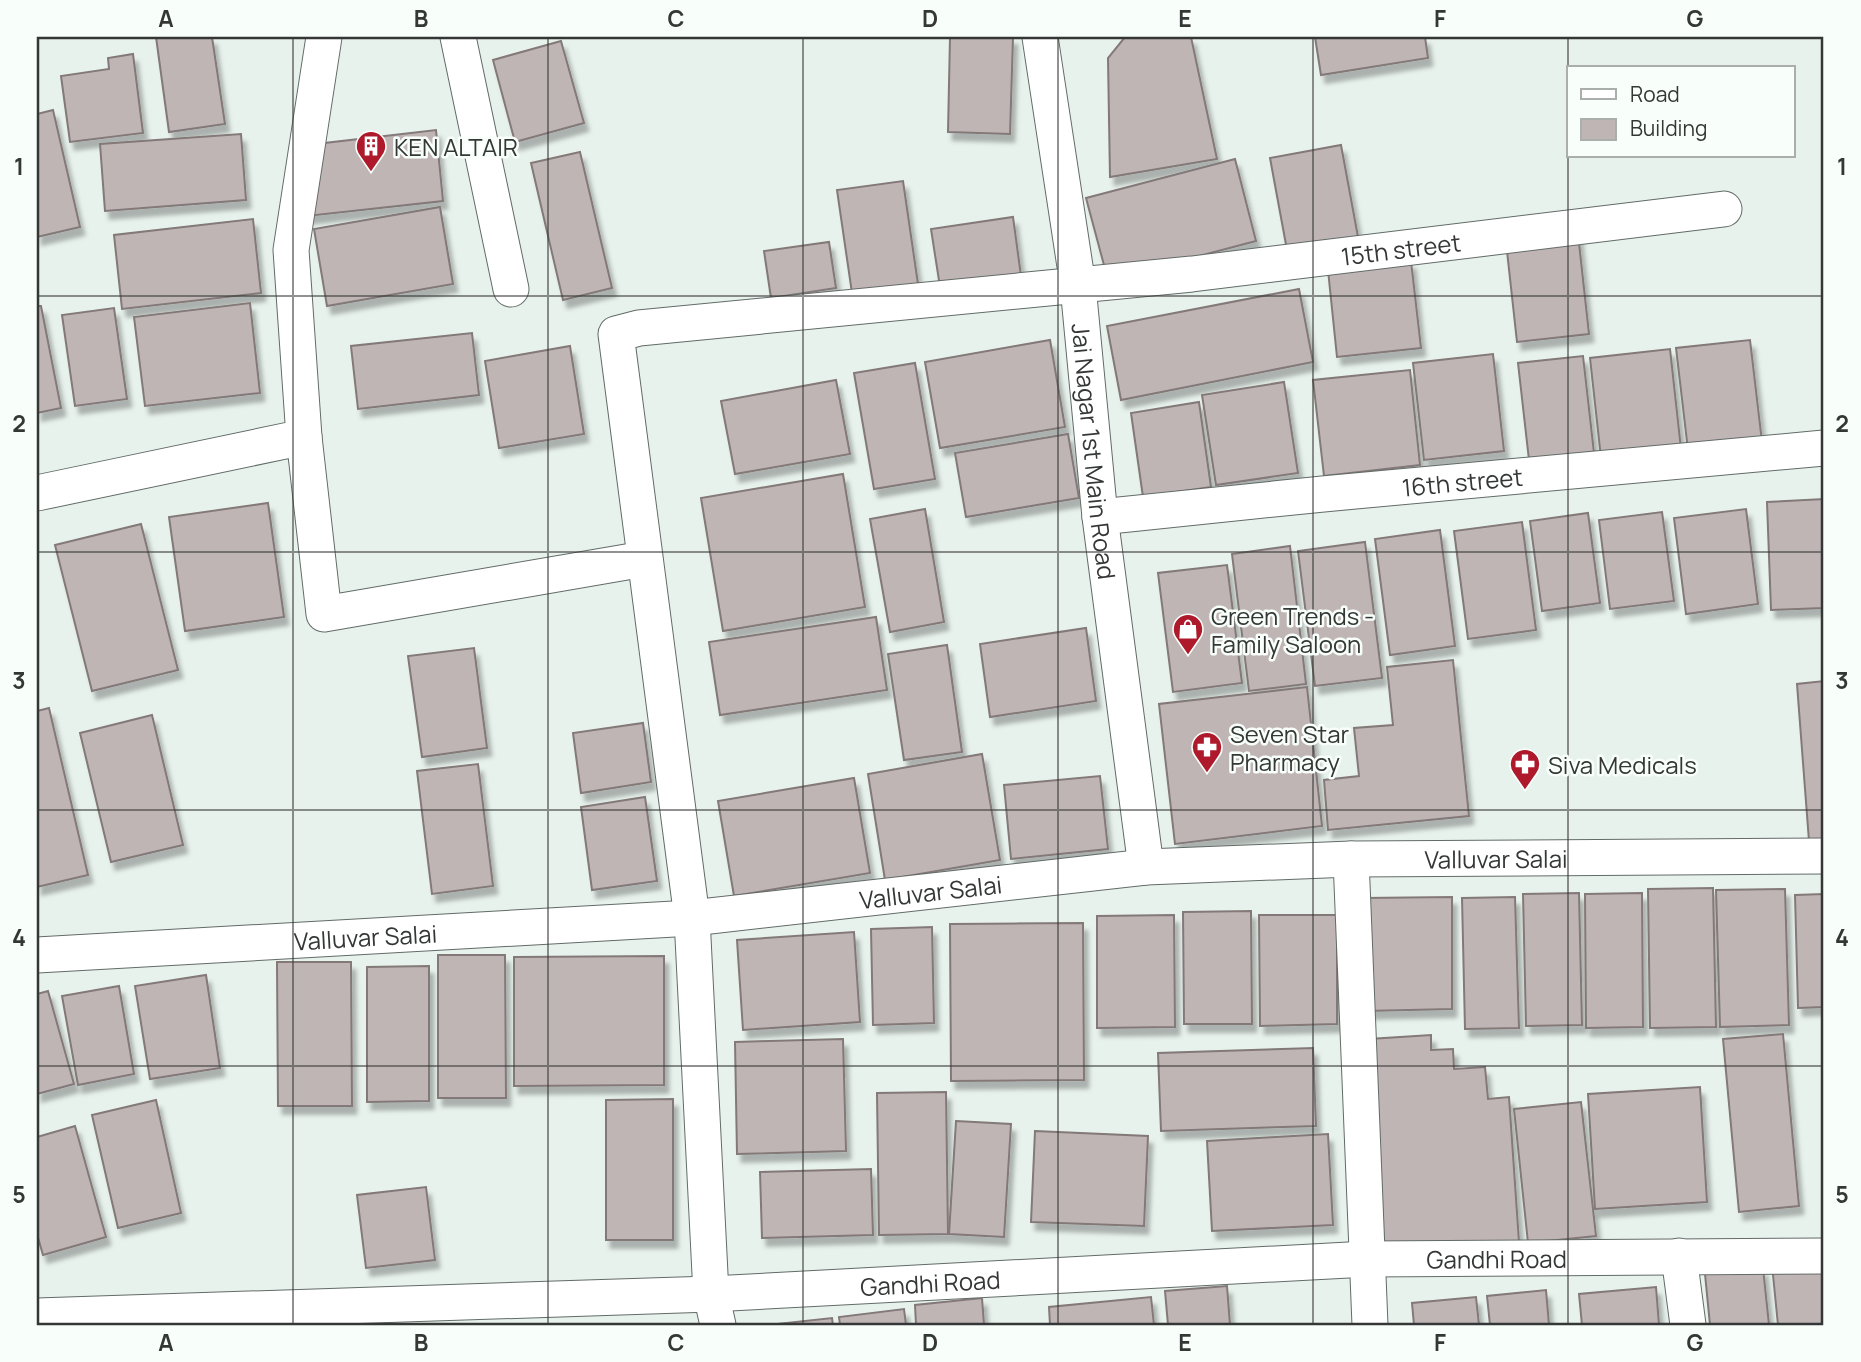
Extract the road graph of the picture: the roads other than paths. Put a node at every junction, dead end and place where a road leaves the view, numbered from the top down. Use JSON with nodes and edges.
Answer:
{"nodes":[{"id":1,"x":324,"y":37,"type":"edge"},
{"id":2,"x":458,"y":37,"type":"edge"},
{"id":3,"x":1040,"y":37,"type":"edge"},
{"id":4,"x":1724,"y":209,"type":"dead end"},
{"id":5,"x":1078,"y":286,"type":"junction"},
{"id":6,"x":511,"y":289,"type":"dead end"},
{"id":7,"x":304,"y":437,"type":"junction"},
{"id":8,"x":1824,"y":448,"type":"edge"},
{"id":9,"x":37,"y":493,"type":"edge"},
{"id":10,"x":1100,"y":517,"type":"junction"},
{"id":11,"x":644,"y":559,"type":"junction"},
{"id":12,"x":1824,"y":856,"type":"edge"},
{"id":13,"x":1351,"y":859,"type":"junction"},
{"id":14,"x":1146,"y":867,"type":"junction"},
{"id":15,"x":692,"y":918,"type":"junction"},
{"id":16,"x":37,"y":956,"type":"edge"},
{"id":17,"x":1679,"y":1256,"type":"junction"},
{"id":18,"x":1824,"y":1256,"type":"edge"},
{"id":19,"x":1367,"y":1259,"type":"junction"},
{"id":20,"x":715,"y":1309,"type":"edge"},
{"id":21,"x":37,"y":1316,"type":"edge"},
{"id":22,"x":1370,"y":1325,"type":"edge"},
{"id":23,"x":1688,"y":1325,"type":"edge"}],
"edges":[{"from":1,"to":7,"type":"street"},
{"from":2,"to":6,"type":"street"},
{"from":3,"to":5,"type":"street","name":"Jai Nagar 1st Main Road"},
{"from":4,"to":5,"type":"street","name":"15th street"},
{"from":5,"to":10,"type":"street","name":"Jai Nagar 1st Main Road"},
{"from":5,"to":11,"type":"street","name":"15th street"},
{"from":7,"to":9,"type":"street"},
{"from":7,"to":11,"type":"street"},
{"from":8,"to":10,"type":"street","name":"16th street"},
{"from":10,"to":14,"type":"street","name":"Jai Nagar 1st Main Road"},
{"from":11,"to":15,"type":"street"},
{"from":12,"to":13,"type":"street","name":"Valluvar Salai"},
{"from":13,"to":14,"type":"street","name":"Valluvar Salai"},
{"from":13,"to":19,"type":"street"},
{"from":14,"to":15,"type":"street","name":"Valluvar Salai"},
{"from":15,"to":16,"type":"street","name":"Valluvar Salai"},
{"from":15,"to":20,"type":"street"},
{"from":17,"to":18,"type":"street","name":"Gandhi Road"},
{"from":17,"to":19,"type":"street","name":"Gandhi Road"},
{"from":17,"to":23,"type":"street"},
{"from":19,"to":20,"type":"street","name":"Gandhi Road"},
{"from":19,"to":22,"type":"street"},
{"from":20,"to":21,"type":"street","name":"Gandhi Road"}]}
